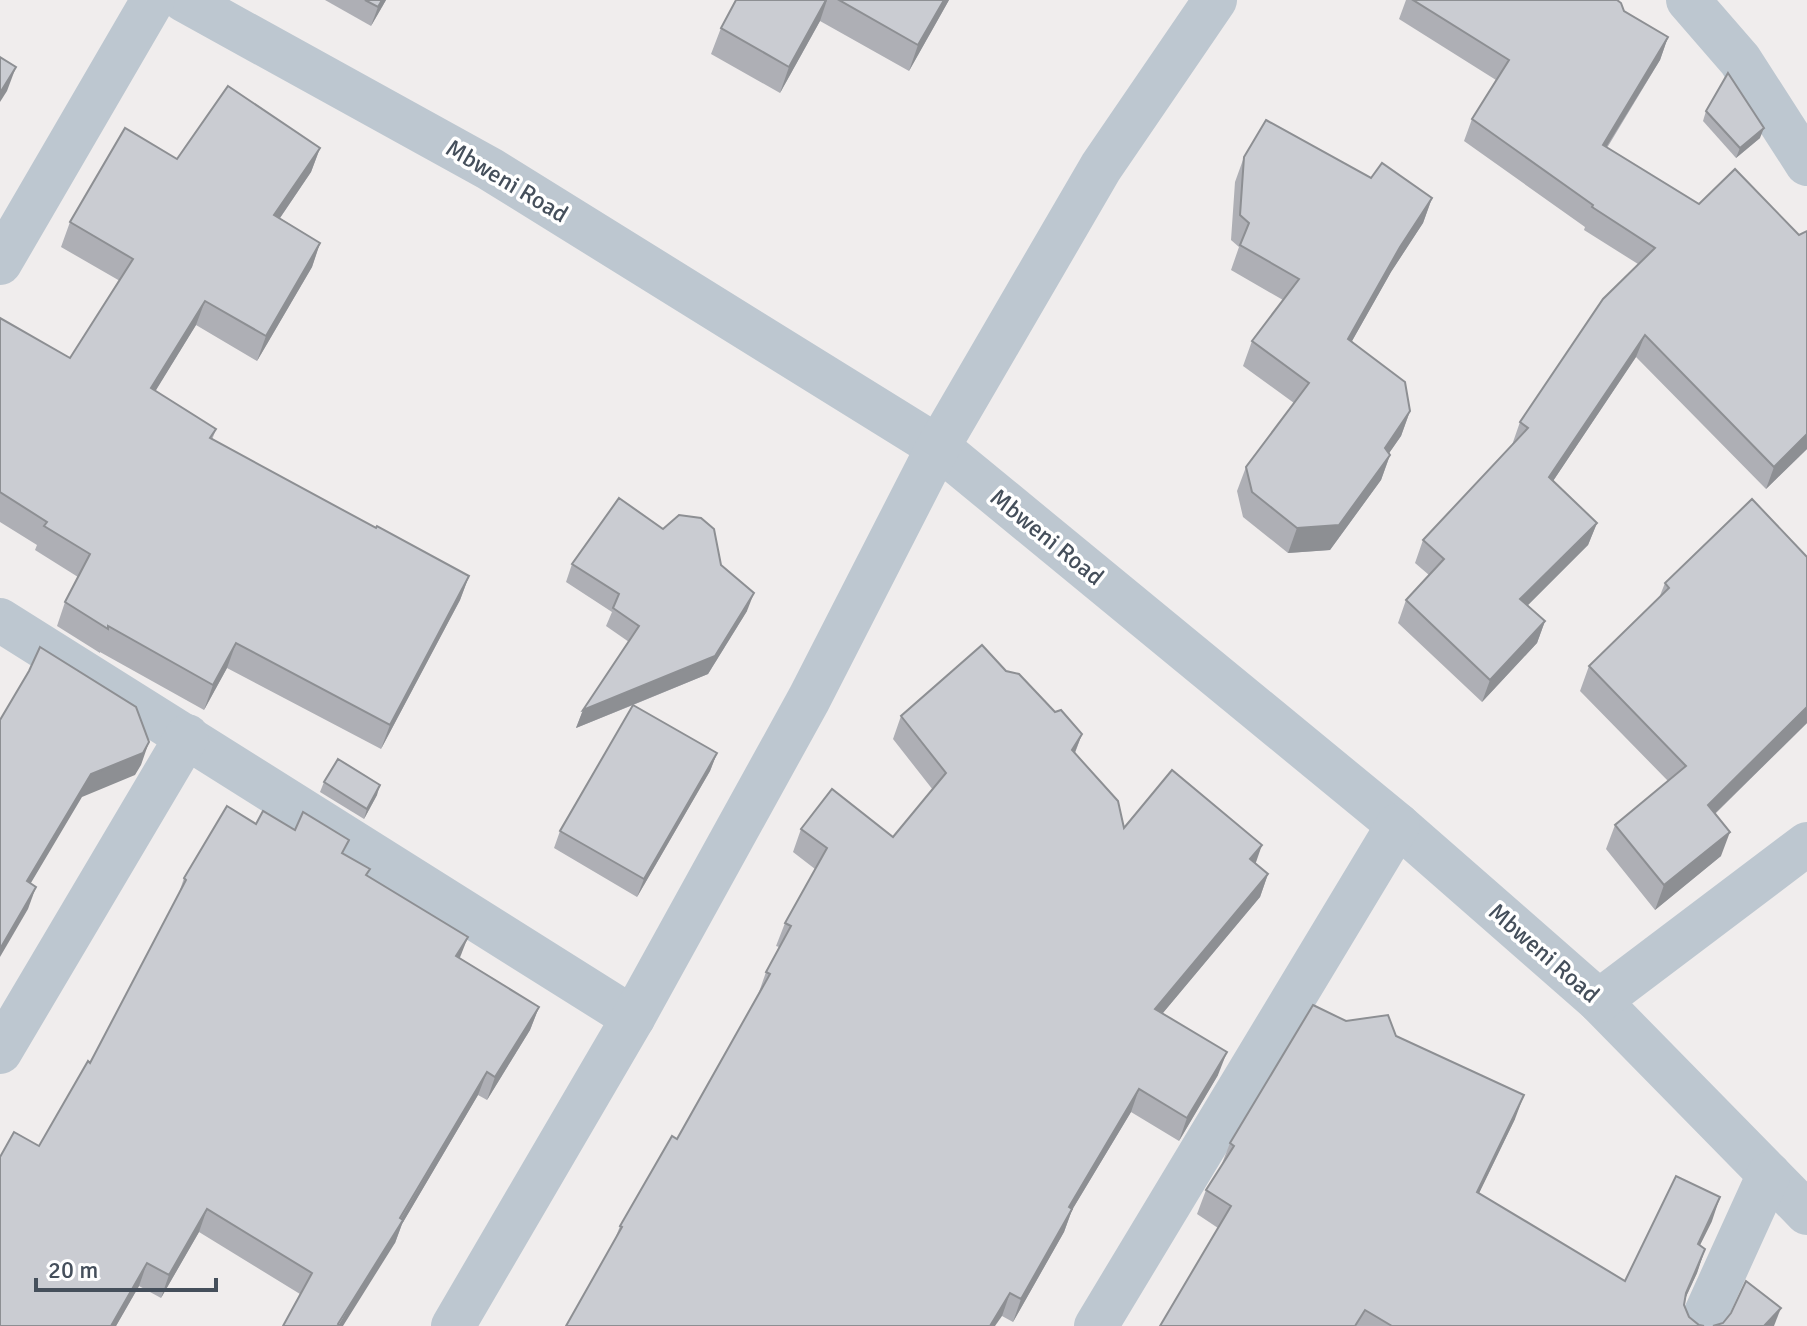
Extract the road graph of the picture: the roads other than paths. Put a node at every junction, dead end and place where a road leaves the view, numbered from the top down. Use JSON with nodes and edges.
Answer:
{"nodes":[{"id":1,"x":153,"y":0,"type":"edge"},
{"id":2,"x":184,"y":0,"type":"edge"},
{"id":3,"x":1215,"y":0,"type":"edge"},
{"id":4,"x":1688,"y":0,"type":"edge"},
{"id":5,"x":1807,"y":164,"type":"edge"},
{"id":6,"x":0,"y":263,"type":"edge"},
{"id":7,"x":938,"y":447,"type":"junction"},
{"id":8,"x":0,"y":620,"type":"edge"},
{"id":9,"x":187,"y":736,"type":"junction"},
{"id":10,"x":1398,"y":825,"type":"junction"},
{"id":11,"x":1807,"y":844,"type":"edge"},
{"id":12,"x":1599,"y":1001,"type":"junction"},
{"id":13,"x":633,"y":1018,"type":"junction"},
{"id":14,"x":0,"y":1052,"type":"edge"},
{"id":15,"x":1769,"y":1174,"type":"junction"},
{"id":16,"x":1807,"y":1213,"type":"edge"},
{"id":17,"x":453,"y":1326,"type":"edge"},
{"id":18,"x":1096,"y":1326,"type":"edge"},
{"id":19,"x":1700,"y":1326,"type":"edge"}],
"edges":[{"from":1,"to":6,"type":"street"},
{"from":2,"to":7,"type":"street","name":"Mbweni Road"},
{"from":3,"to":7,"type":"street"},
{"from":4,"to":5,"type":"street"},
{"from":7,"to":10,"type":"street","name":"Mbweni Road"},
{"from":7,"to":13,"type":"street"},
{"from":8,"to":9,"type":"street"},
{"from":9,"to":13,"type":"street"},
{"from":9,"to":14,"type":"street"},
{"from":10,"to":12,"type":"street","name":"Mbweni Road"},
{"from":10,"to":18,"type":"street"},
{"from":11,"to":12,"type":"street"},
{"from":12,"to":15,"type":"street","name":"Mbweni Road"},
{"from":13,"to":17,"type":"street"},
{"from":15,"to":16,"type":"street","name":"Mbweni Road"},
{"from":15,"to":19,"type":"street"}]}
